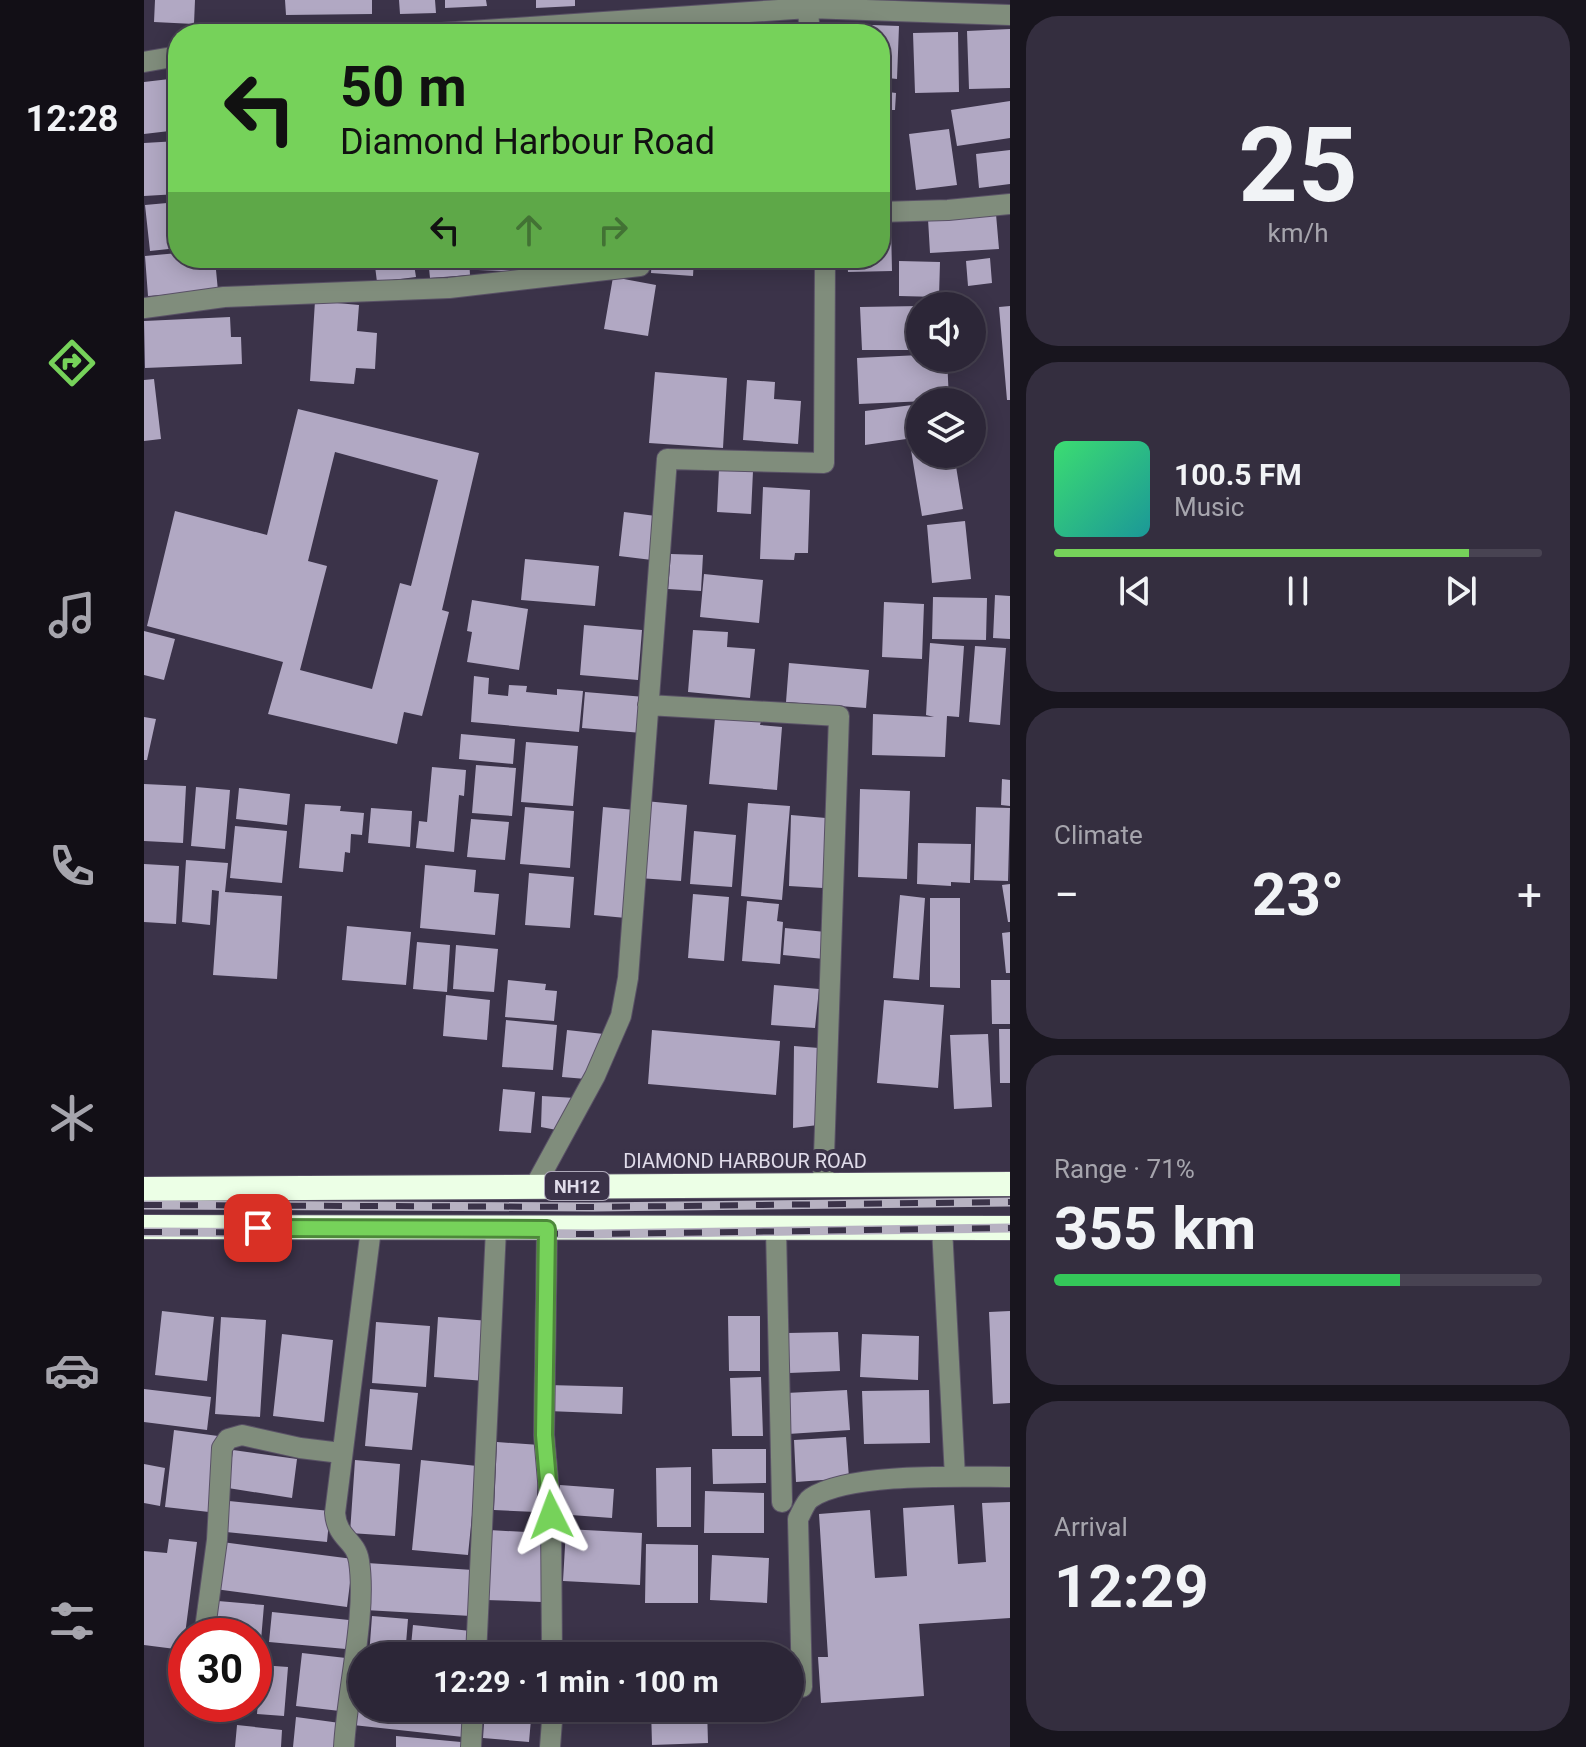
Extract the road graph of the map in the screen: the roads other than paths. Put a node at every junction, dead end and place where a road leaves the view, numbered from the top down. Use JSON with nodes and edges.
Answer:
{"nodes":[{"id":1,"x":807,"y":4,"type":"edge"},
{"id":2,"x":1010,"y":15,"type":"edge"},
{"id":3,"x":554,"y":24,"type":"edge"},
{"id":4,"x":809,"y":24,"type":"edge"},
{"id":5,"x":168,"y":58,"type":"edge"},
{"id":6,"x":144,"y":62,"type":"edge"},
{"id":7,"x":1010,"y":204,"type":"edge"},
{"id":8,"x":890,"y":212,"type":"edge"},
{"id":9,"x":623,"y":268,"type":"edge"},
{"id":10,"x":825,"y":268,"type":"edge"},
{"id":11,"x":144,"y":308,"type":"edge"},
{"id":12,"x":648,"y":705,"type":"junction"},
{"id":13,"x":1010,"y":1184,"type":"edge"},
{"id":14,"x":823,"y":1185,"type":"junction"},
{"id":15,"x":535,"y":1186,"type":"junction"},
{"id":16,"x":144,"y":1189,"type":"edge"},
{"id":17,"x":144,"y":1227,"type":"edge"},
{"id":18,"x":942,"y":1228,"type":"junction"},
{"id":19,"x":1010,"y":1228,"type":"edge"},
{"id":20,"x":371,"y":1229,"type":"junction"},
{"id":21,"x":496,"y":1229,"type":"junction"},
{"id":22,"x":547,"y":1229,"type":"junction"},
{"id":23,"x":776,"y":1229,"type":"junction"},
{"id":24,"x":341,"y":1453,"type":"junction"},
{"id":25,"x":955,"y":1477,"type":"junction"},
{"id":26,"x":1010,"y":1477,"type":"edge"},
{"id":27,"x":782,"y":1502,"type":"dead end"},
{"id":28,"x":206,"y":1618,"type":"edge"},
{"id":29,"x":477,"y":1642,"type":"edge"},
{"id":30,"x":552,"y":1642,"type":"edge"},
{"id":31,"x":801,"y":1642,"type":"edge"},
{"id":32,"x":472,"y":1722,"type":"edge"},
{"id":33,"x":552,"y":1722,"type":"edge"},
{"id":34,"x":344,"y":1747,"type":"edge"},
{"id":35,"x":471,"y":1747,"type":"edge"},
{"id":36,"x":550,"y":1747,"type":"edge"}],
"edges":[{"from":1,"to":2,"type":"street"},
{"from":1,"to":3,"type":"street"},
{"from":1,"to":4,"type":"street"},
{"from":5,"to":6,"type":"street"},
{"from":7,"to":8,"type":"street"},
{"from":9,"to":11,"type":"street"},
{"from":10,"to":12,"type":"street"},
{"from":12,"to":14,"type":"street"},
{"from":12,"to":15,"type":"street"},
{"from":13,"to":14,"type":"highway","name":"DIAMOND HARBOUR ROAD","number":"NH12"},
{"from":14,"to":15,"type":"highway","name":"DIAMOND HARBOUR ROAD","number":"NH12"},
{"from":15,"to":16,"type":"highway","name":"DIAMOND HARBOUR ROAD","number":"NH12"},
{"from":17,"to":20,"type":"highway","number":"NH12"},
{"from":18,"to":19,"type":"highway","number":"NH12"},
{"from":18,"to":23,"type":"highway","number":"NH12"},
{"from":18,"to":25,"type":"street"},
{"from":20,"to":21,"type":"highway","number":"NH12"},
{"from":20,"to":24,"type":"street"},
{"from":21,"to":22,"type":"highway","number":"NH12"},
{"from":21,"to":29,"type":"street"},
{"from":22,"to":23,"type":"highway","number":"NH12"},
{"from":22,"to":30,"type":"street"},
{"from":23,"to":27,"type":"street"},
{"from":24,"to":28,"type":"street"},
{"from":24,"to":34,"type":"street"},
{"from":25,"to":26,"type":"street"},
{"from":25,"to":31,"type":"street"},
{"from":32,"to":35,"type":"street"},
{"from":33,"to":36,"type":"street"}]}
